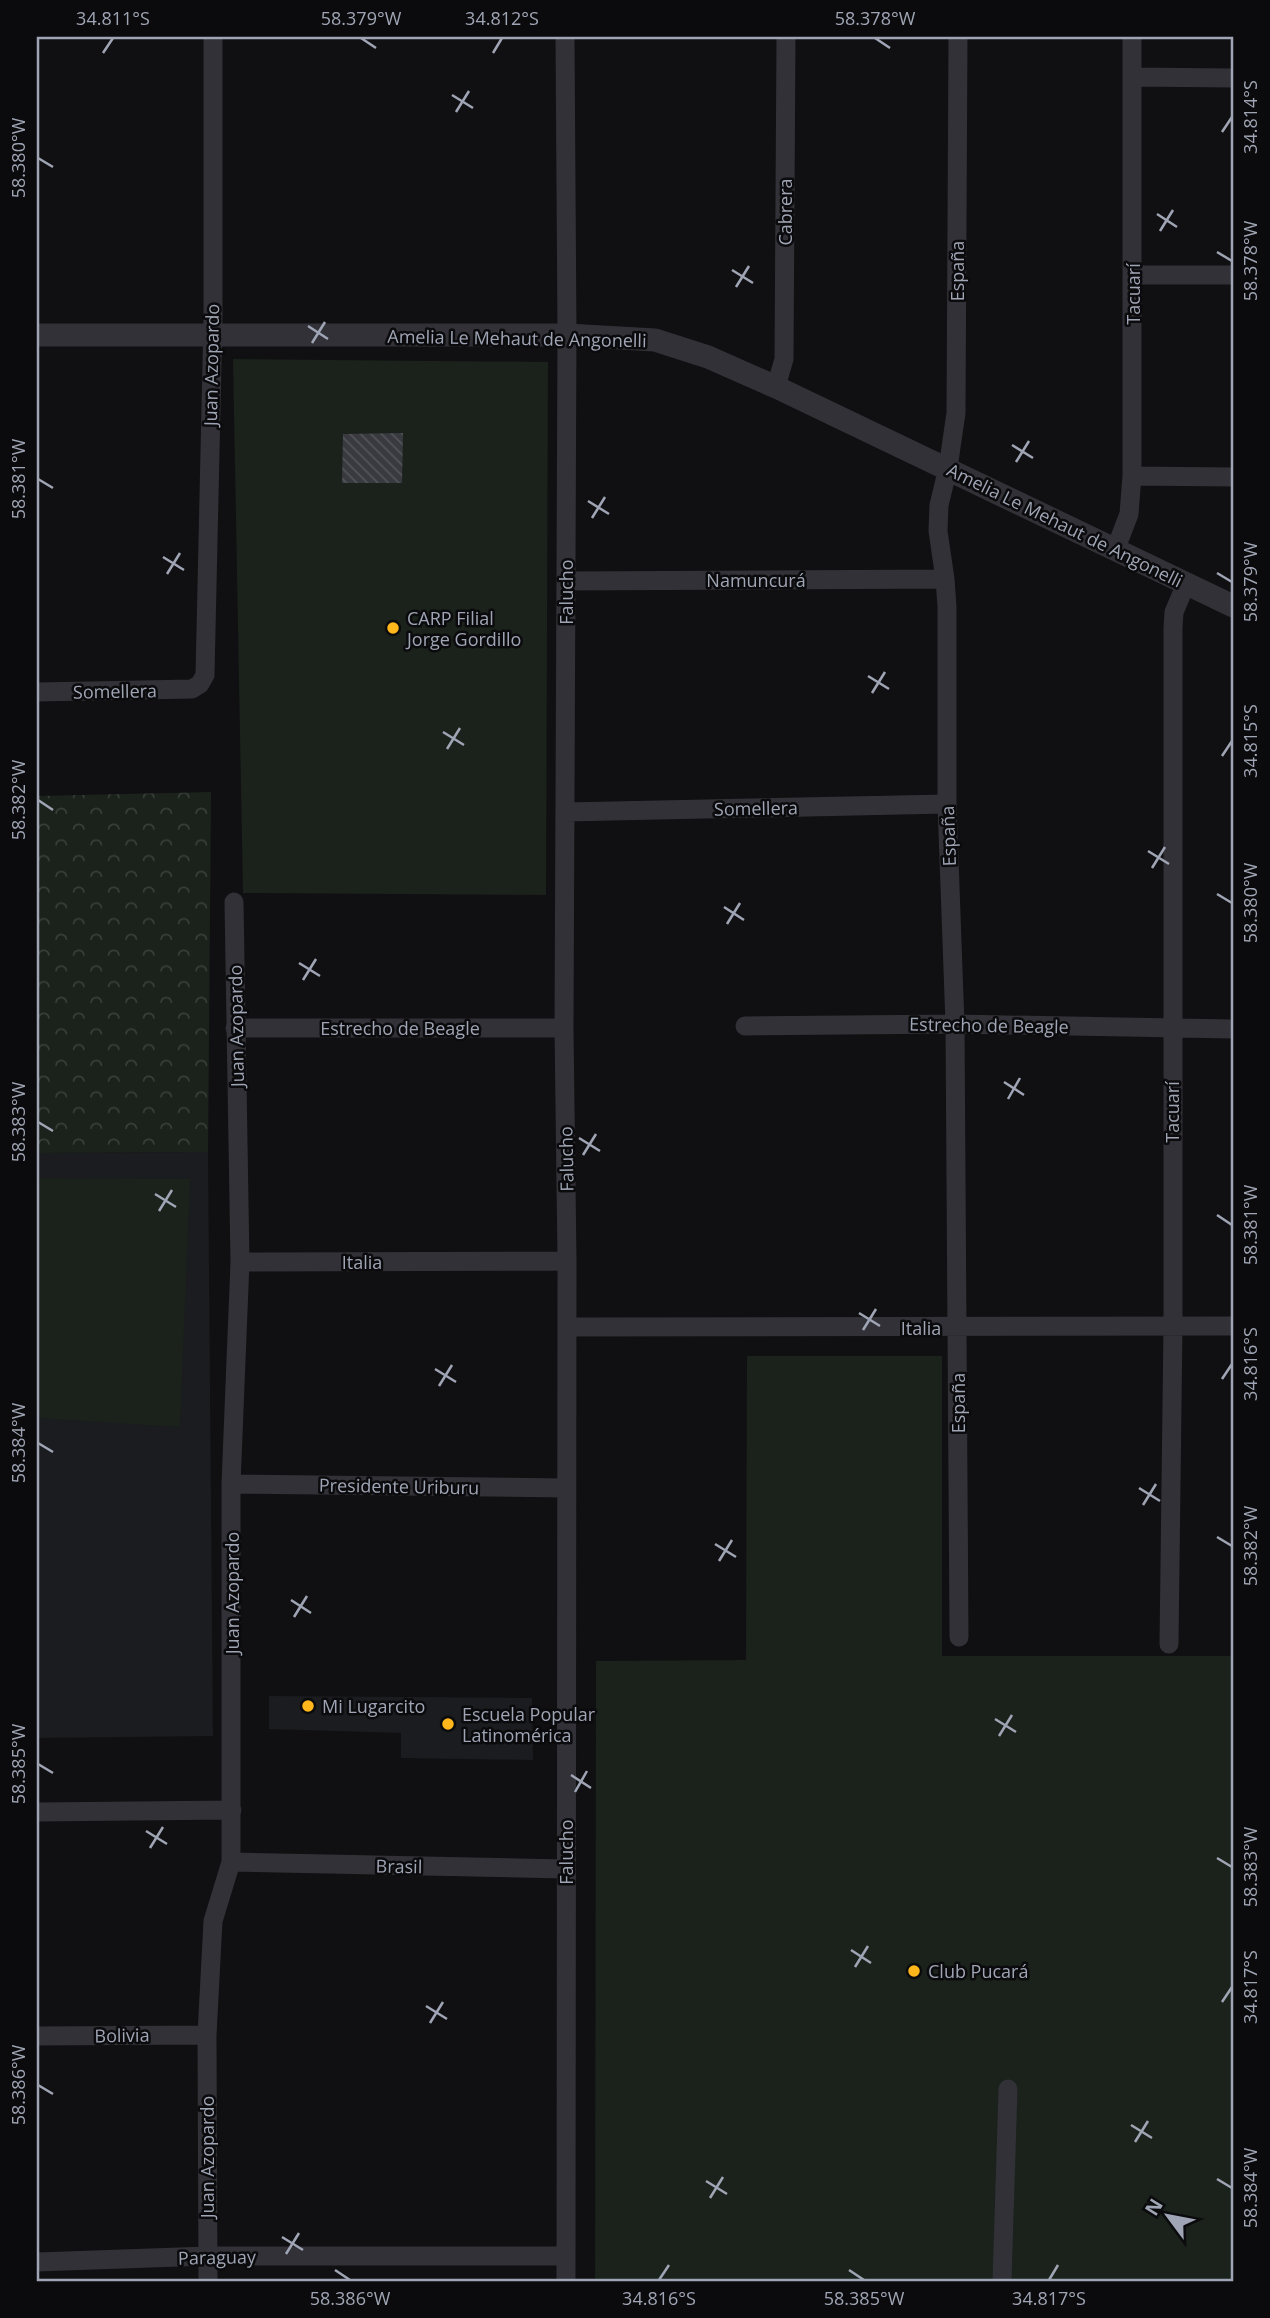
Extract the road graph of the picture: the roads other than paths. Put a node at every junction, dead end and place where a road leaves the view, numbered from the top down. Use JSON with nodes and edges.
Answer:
{"nodes":[{"id":1,"x":213,"y":37,"type":"edge"},
{"id":2,"x":565,"y":37,"type":"edge"},
{"id":3,"x":786,"y":37,"type":"edge"},
{"id":4,"x":958,"y":37,"type":"edge"},
{"id":5,"x":1132,"y":37,"type":"edge"},
{"id":6,"x":1133,"y":77,"type":"junction"},
{"id":7,"x":1233,"y":78,"type":"edge"},
{"id":8,"x":1133,"y":275,"type":"junction"},
{"id":9,"x":1233,"y":275,"type":"edge"},
{"id":10,"x":37,"y":335,"type":"edge"},
{"id":11,"x":212,"y":335,"type":"junction"},
{"id":12,"x":567,"y":335,"type":"junction"},
{"id":13,"x":776,"y":387,"type":"junction"},
{"id":14,"x":948,"y":468,"type":"junction"},
{"id":15,"x":1132,"y":476,"type":"junction"},
{"id":16,"x":1233,"y":477,"type":"edge"},
{"id":17,"x":1116,"y":548,"type":"junction"},
{"id":18,"x":945,"y":579,"type":"junction"},
{"id":19,"x":566,"y":581,"type":"junction"},
{"id":20,"x":1186,"y":584,"type":"junction"},
{"id":21,"x":1233,"y":606,"type":"edge"},
{"id":22,"x":192,"y":689,"type":"joint"},
{"id":23,"x":37,"y":692,"type":"edge"},
{"id":24,"x":947,"y":804,"type":"junction"},
{"id":25,"x":565,"y":812,"type":"junction"},
{"id":26,"x":234,"y":902,"type":"dead end"},
{"id":27,"x":955,"y":1024,"type":"junction"},
{"id":28,"x":745,"y":1026,"type":"dead end"},
{"id":29,"x":235,"y":1028,"type":"junction"},
{"id":30,"x":564,"y":1028,"type":"junction"},
{"id":31,"x":1171,"y":1029,"type":"junction"},
{"id":32,"x":1233,"y":1029,"type":"edge"},
{"id":33,"x":567,"y":1261,"type":"junction"},
{"id":34,"x":240,"y":1262,"type":"junction"},
{"id":35,"x":1173,"y":1326,"type":"junction"},
{"id":36,"x":1233,"y":1326,"type":"edge"},
{"id":37,"x":566,"y":1327,"type":"junction"},
{"id":38,"x":957,"y":1328,"type":"junction"},
{"id":39,"x":231,"y":1484,"type":"junction"},
{"id":40,"x":566,"y":1488,"type":"junction"},
{"id":41,"x":959,"y":1637,"type":"dead end"},
{"id":42,"x":1169,"y":1644,"type":"dead end"},
{"id":43,"x":232,"y":1810,"type":"junction"},
{"id":44,"x":37,"y":1812,"type":"edge"},
{"id":45,"x":231,"y":1862,"type":"junction"},
{"id":46,"x":566,"y":1869,"type":"junction"},
{"id":47,"x":207,"y":2035,"type":"junction"},
{"id":48,"x":37,"y":2036,"type":"edge"},
{"id":49,"x":1008,"y":2089,"type":"dead end"},
{"id":50,"x":208,"y":2256,"type":"junction"},
{"id":51,"x":566,"y":2256,"type":"junction"},
{"id":52,"x":37,"y":2262,"type":"edge"},
{"id":53,"x":208,"y":2281,"type":"edge"},
{"id":54,"x":566,"y":2281,"type":"edge"},
{"id":55,"x":1002,"y":2281,"type":"edge"}],
"edges":[{"from":1,"to":11,"type":"street","name":"Juan Azopardo"},
{"from":2,"to":12,"type":"street","name":"Falucho"},
{"from":3,"to":13,"type":"street","name":"Cabrera"},
{"from":4,"to":14,"type":"street","name":"España"},
{"from":5,"to":6,"type":"street","name":"Tacuarí"},
{"from":6,"to":7,"type":"street"},
{"from":6,"to":8,"type":"street","name":"Tacuarí"},
{"from":8,"to":9,"type":"street"},
{"from":8,"to":15,"type":"street","name":"Tacuarí"},
{"from":10,"to":11,"type":"street","name":"Amelia Le Mehaut de Angonelli"},
{"from":11,"to":12,"type":"street","name":"Amelia Le Mehaut de Angonelli"},
{"from":11,"to":22,"type":"street","name":"Juan Azopardo"},
{"from":12,"to":13,"type":"street","name":"Amelia Le Mehaut de Angonelli"},
{"from":12,"to":19,"type":"street","name":"Falucho"},
{"from":13,"to":14,"type":"street","name":"Amelia Le Mehaut de Angonelli"},
{"from":14,"to":17,"type":"street","name":"Amelia Le Mehaut de Angonelli"},
{"from":14,"to":18,"type":"street","name":"España"},
{"from":15,"to":16,"type":"street"},
{"from":15,"to":17,"type":"street","name":"Tacuarí"},
{"from":17,"to":20,"type":"street","name":"Amelia Le Mehaut de Angonelli"},
{"from":18,"to":19,"type":"street","name":"Namuncurá"},
{"from":18,"to":24,"type":"street","name":"España"},
{"from":19,"to":25,"type":"street","name":"Falucho"},
{"from":20,"to":21,"type":"street","name":"Amelia Le Mehaut de Angonelli"},
{"from":20,"to":31,"type":"street","name":"Tacuarí"},
{"from":22,"to":23,"type":"street","name":"Somellera"},
{"from":24,"to":25,"type":"street","name":"Somellera"},
{"from":24,"to":27,"type":"street","name":"España"},
{"from":25,"to":30,"type":"street","name":"Falucho"},
{"from":26,"to":29,"type":"street","name":"Juan Azopardo"},
{"from":27,"to":28,"type":"street","name":"Estrecho de Beagle"},
{"from":27,"to":31,"type":"street","name":"Estrecho de Beagle"},
{"from":27,"to":38,"type":"street","name":"España"},
{"from":29,"to":30,"type":"street","name":"Estrecho de Beagle"},
{"from":29,"to":34,"type":"street","name":"Juan Azopardo"},
{"from":30,"to":33,"type":"street","name":"Falucho"},
{"from":31,"to":32,"type":"street","name":"Estrecho de Beagle"},
{"from":31,"to":35,"type":"street","name":"Tacuarí"},
{"from":33,"to":34,"type":"street","name":"Italia"},
{"from":33,"to":37,"type":"street","name":"Falucho"},
{"from":34,"to":39,"type":"street","name":"Juan Azopardo"},
{"from":35,"to":36,"type":"street","name":"Italia"},
{"from":35,"to":38,"type":"street","name":"Italia"},
{"from":35,"to":42,"type":"street","name":"Tacuarí"},
{"from":37,"to":38,"type":"street","name":"Italia"},
{"from":37,"to":40,"type":"street","name":"Falucho"},
{"from":38,"to":41,"type":"street","name":"España"},
{"from":39,"to":40,"type":"street","name":"Presidente Uriburu"},
{"from":39,"to":43,"type":"street","name":"Juan Azopardo"},
{"from":40,"to":46,"type":"street","name":"Falucho"},
{"from":43,"to":44,"type":"street"},
{"from":43,"to":45,"type":"street","name":"Juan Azopardo"},
{"from":45,"to":46,"type":"street","name":"Brasil"},
{"from":45,"to":47,"type":"street","name":"Juan Azopardo"},
{"from":46,"to":51,"type":"street","name":"Falucho"},
{"from":47,"to":48,"type":"street","name":"Bolivia"},
{"from":47,"to":50,"type":"street","name":"Juan Azopardo"},
{"from":49,"to":55,"type":"street"},
{"from":50,"to":51,"type":"street","name":"Paraguay"},
{"from":50,"to":52,"type":"street","name":"Paraguay"},
{"from":50,"to":53,"type":"street","name":"Juan Azopardo"},
{"from":51,"to":54,"type":"street","name":"Falucho"}]}
